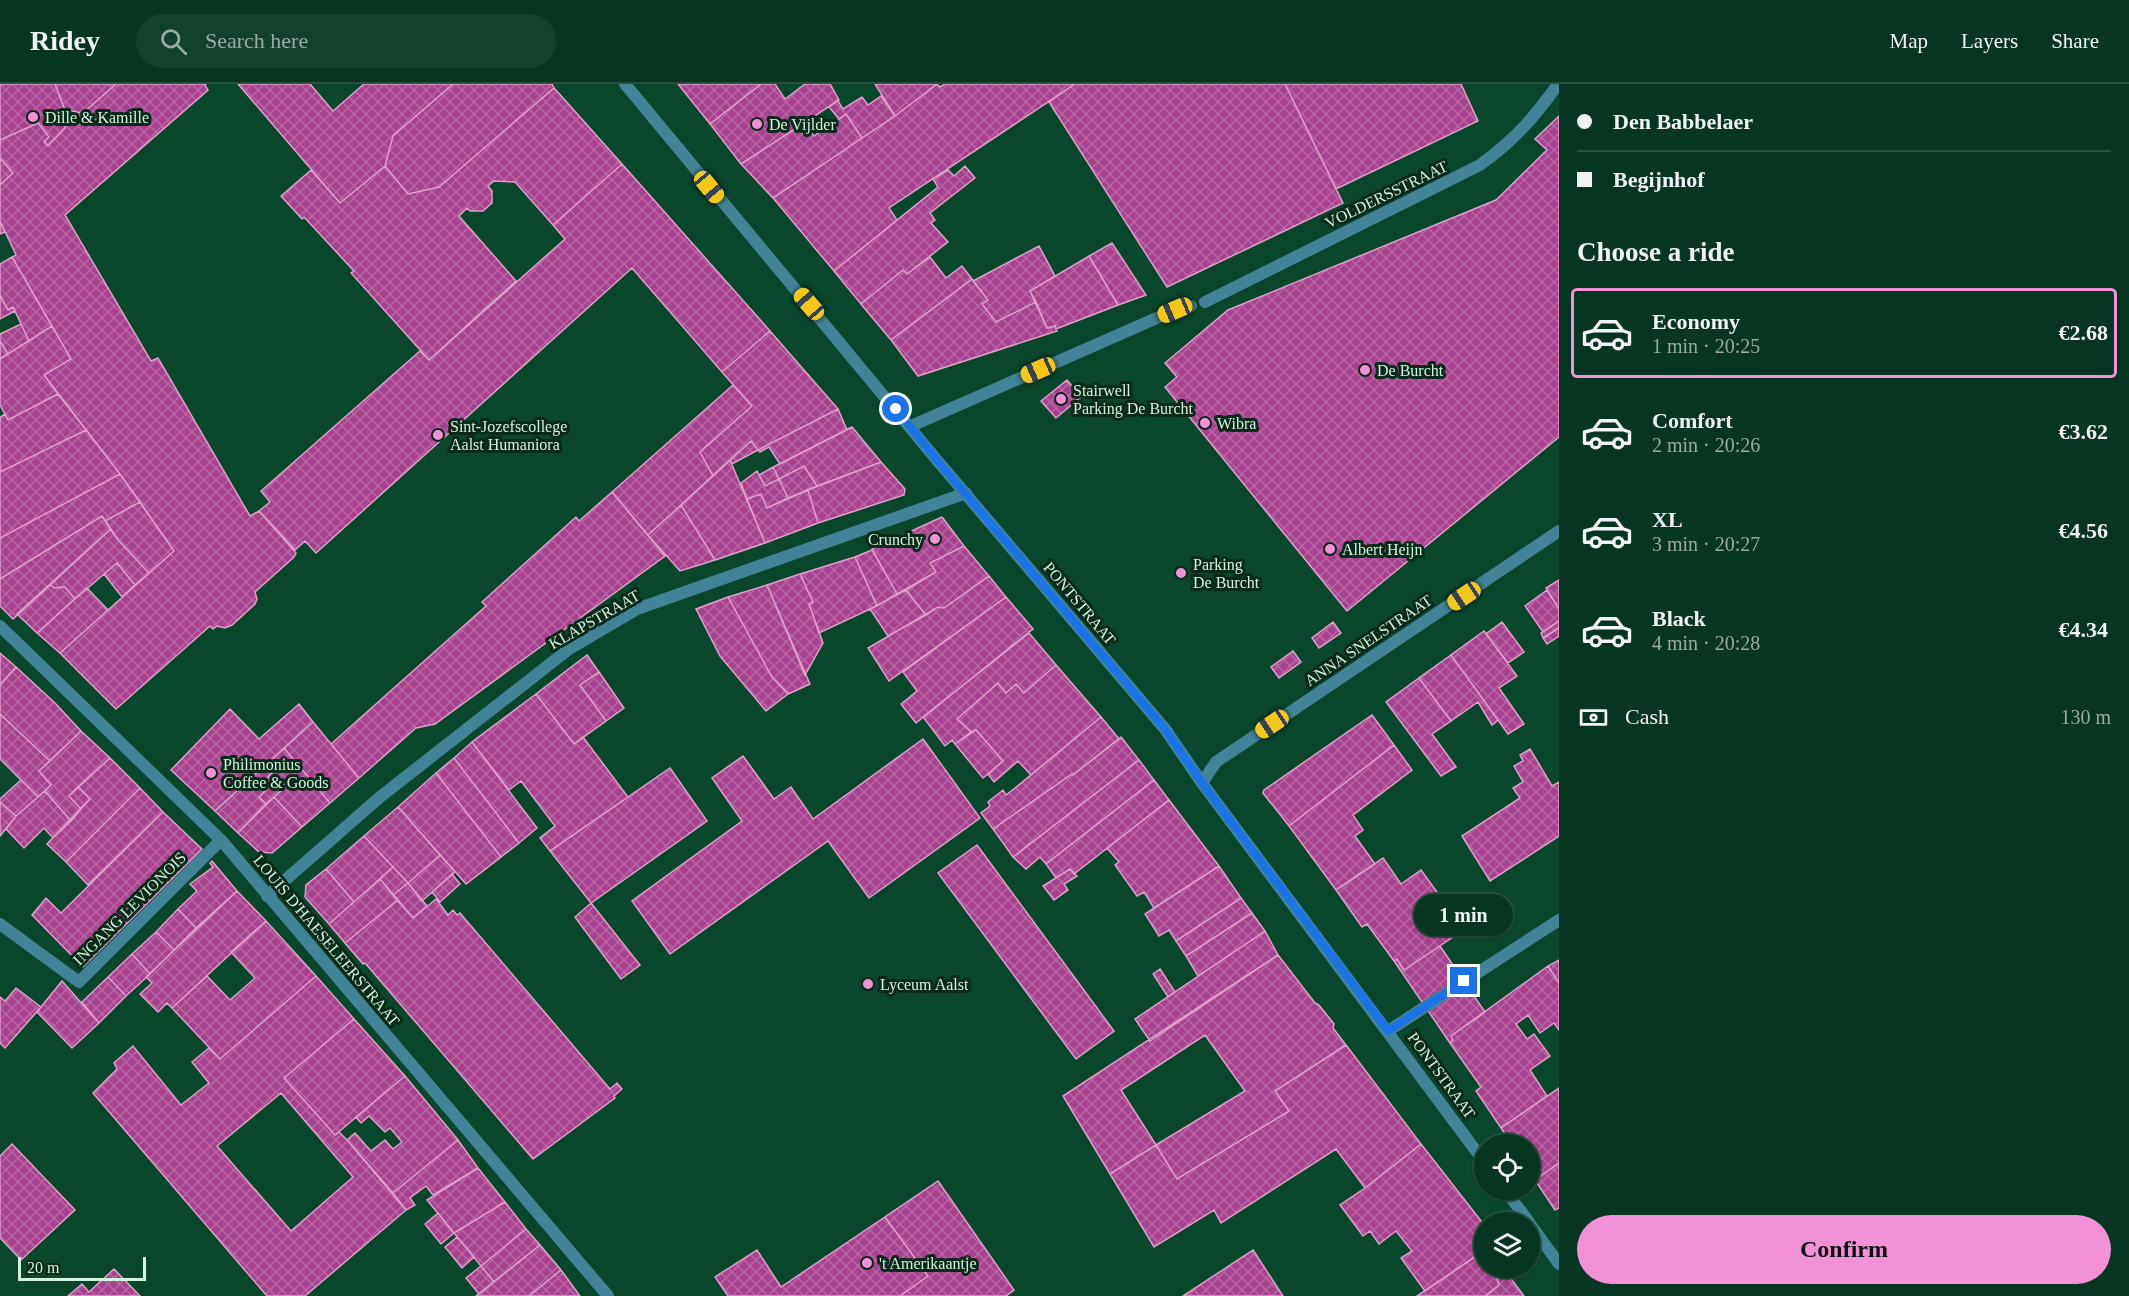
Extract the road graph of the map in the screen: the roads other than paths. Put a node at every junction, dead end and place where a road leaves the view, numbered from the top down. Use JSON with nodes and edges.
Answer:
{"nodes":[{"id":1,"x":625,"y":84,"type":"edge"},
{"id":2,"x":1558,"y":84,"type":"edge"},
{"id":3,"x":1205,"y":302,"type":"dead end"},
{"id":4,"x":1191,"y":306,"type":"dead end"},
{"id":5,"x":911,"y":426,"type":"junction"},
{"id":6,"x":966,"y":493,"type":"junction"},
{"id":7,"x":1559,"y":531,"type":"edge"},
{"id":8,"x":0,"y":626,"type":"edge"},
{"id":9,"x":1202,"y":783,"type":"junction"},
{"id":10,"x":221,"y":840,"type":"junction"},
{"id":11,"x":267,"y":896,"type":"junction"},
{"id":12,"x":1559,"y":920,"type":"edge"},
{"id":13,"x":0,"y":924,"type":"edge"},
{"id":14,"x":1388,"y":1031,"type":"junction"},
{"id":15,"x":1474,"y":1147,"type":"edge"},
{"id":16,"x":1540,"y":1238,"type":"edge"},
{"id":17,"x":1559,"y":1264,"type":"edge"},
{"id":18,"x":608,"y":1296,"type":"edge"}],
"edges":[{"from":1,"to":5,"type":"street","name":"PONTSTRAAT"},
{"from":2,"to":3,"type":"street","name":"VOLDERSSTRAAT"},
{"from":4,"to":5,"type":"street"},
{"from":5,"to":6,"type":"street","name":"PONTSTRAAT"},
{"from":6,"to":9,"type":"street","name":"PONTSTRAAT"},
{"from":6,"to":11,"type":"street","name":"KLAPSTRAAT"},
{"from":7,"to":9,"type":"street","name":"ANNA SNELSTRAAT"},
{"from":8,"to":10,"type":"street","name":"LOUIS D'HAESELEERSTRAAT"},
{"from":9,"to":14,"type":"street","name":"PONTSTRAAT"},
{"from":10,"to":11,"type":"street","name":"LOUIS D'HAESELEERSTRAAT"},
{"from":10,"to":13,"type":"street","name":"INGANG LEVIONOIS"},
{"from":11,"to":18,"type":"street","name":"LOUIS D'HAESELEERSTRAAT"},
{"from":12,"to":14,"type":"street"},
{"from":14,"to":15,"type":"street","name":"PONTSTRAAT"},
{"from":16,"to":17,"type":"street"}]}
